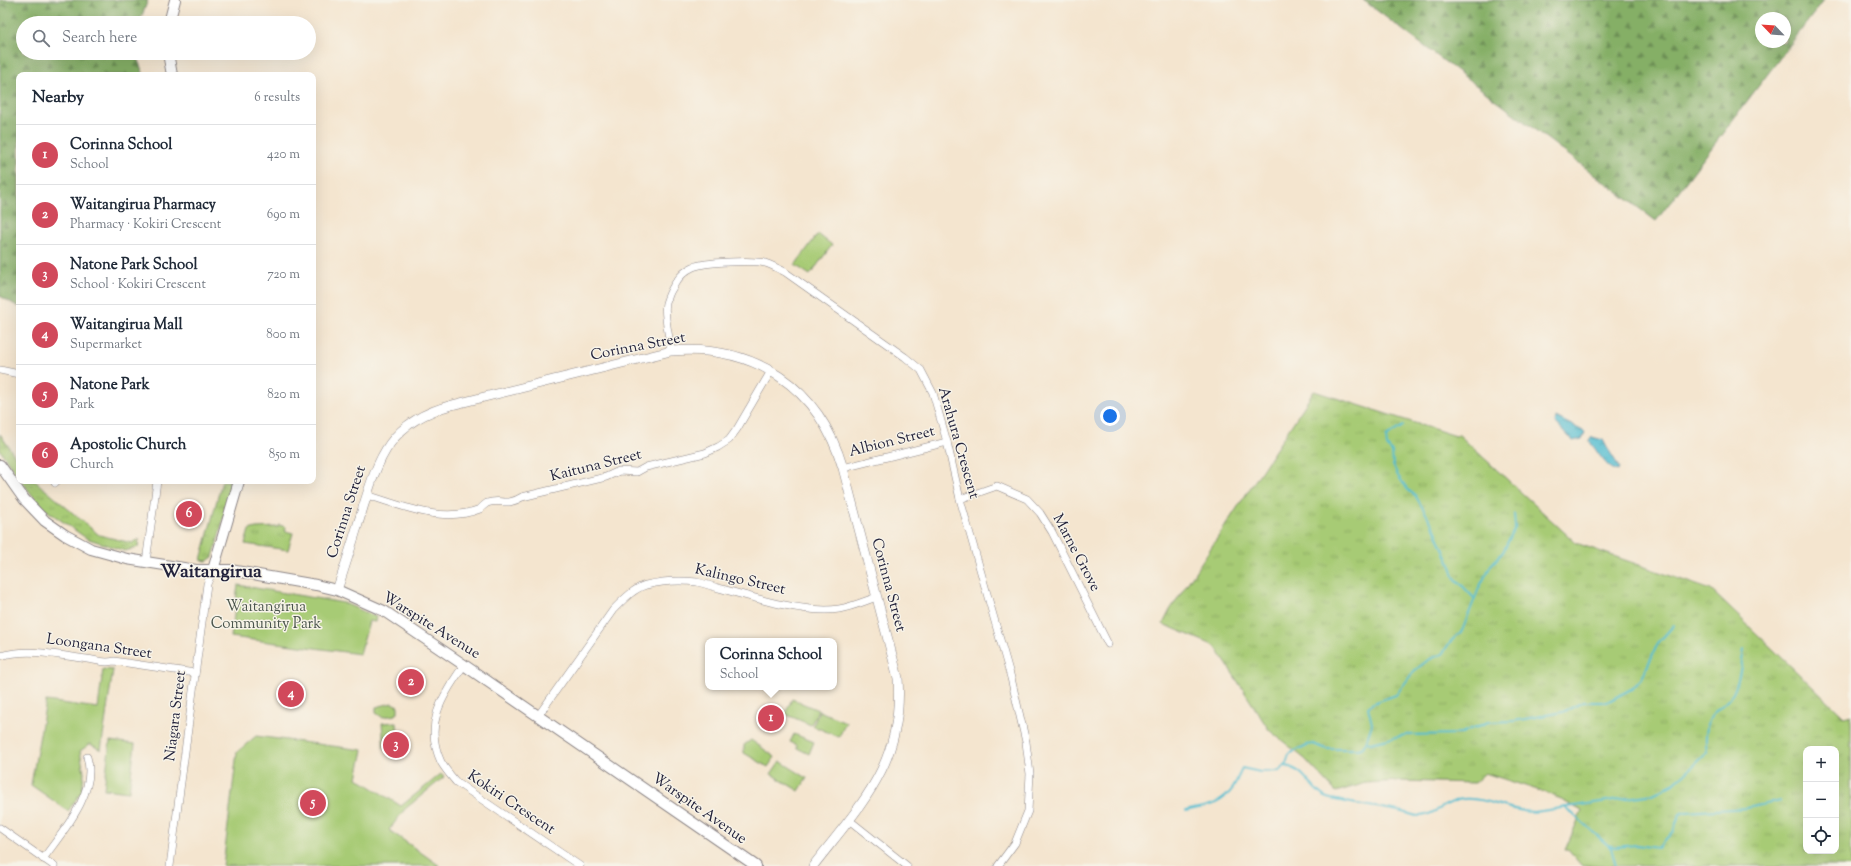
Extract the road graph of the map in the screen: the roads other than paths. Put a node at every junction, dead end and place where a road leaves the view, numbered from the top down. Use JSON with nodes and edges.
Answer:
{"nodes":[{"id":1,"x":175,"y":0,"type":"edge"},
{"id":2,"x":171,"y":16,"type":"edge"},
{"id":3,"x":169,"y":60,"type":"edge"},
{"id":4,"x":171,"y":72,"type":"edge"},
{"id":5,"x":671,"y":352,"type":"junction"},
{"id":6,"x":0,"y":370,"type":"edge"},
{"id":7,"x":771,"y":371,"type":"junction"},
{"id":8,"x":16,"y":373,"type":"edge"},
{"id":9,"x":947,"y":442,"type":"junction"},
{"id":10,"x":0,"y":465,"type":"edge"},
{"id":11,"x":843,"y":468,"type":"junction"},
{"id":12,"x":157,"y":484,"type":"edge"},
{"id":13,"x":238,"y":484,"type":"edge"},
{"id":14,"x":367,"y":495,"type":"junction"},
{"id":15,"x":960,"y":499,"type":"junction"},
{"id":16,"x":146,"y":562,"type":"junction"},
{"id":17,"x":213,"y":570,"type":"junction"},
{"id":18,"x":337,"y":590,"type":"junction"},
{"id":19,"x":877,"y":597,"type":"junction"},
{"id":20,"x":1108,"y":644,"type":"dead end"},
{"id":21,"x":0,"y":656,"type":"edge"},
{"id":22,"x":464,"y":665,"type":"junction"},
{"id":23,"x":195,"y":673,"type":"junction"},
{"id":24,"x":538,"y":716,"type":"junction"},
{"id":25,"x":87,"y":757,"type":"dead end"},
{"id":26,"x":849,"y":820,"type":"junction"},
{"id":27,"x":0,"y":828,"type":"edge"},
{"id":28,"x":43,"y":859,"type":"junction"},
{"id":29,"x":54,"y":866,"type":"edge"},
{"id":30,"x":170,"y":866,"type":"edge"},
{"id":31,"x":580,"y":866,"type":"edge"},
{"id":32,"x":756,"y":866,"type":"edge"},
{"id":33,"x":814,"y":866,"type":"edge"},
{"id":34,"x":907,"y":866,"type":"edge"},
{"id":35,"x":998,"y":866,"type":"edge"}],
"edges":[{"from":1,"to":2,"type":"main road"},
{"from":3,"to":4,"type":"main road"},
{"from":5,"to":7,"type":"street","name":"Corinna Street"},
{"from":5,"to":9,"type":"street","name":"Arahura Crescent"},
{"from":5,"to":14,"type":"street","name":"Corinna Street"},
{"from":6,"to":8,"type":"street"},
{"from":7,"to":11,"type":"street","name":"Corinna Street"},
{"from":7,"to":14,"type":"street","name":"Kaituna Street"},
{"from":9,"to":11,"type":"street","name":"Albion Street"},
{"from":9,"to":15,"type":"street","name":"Arahura Crescent"},
{"from":10,"to":16,"type":"main road","name":"Warspite Avenue"},
{"from":11,"to":19,"type":"street","name":"Corinna Street"},
{"from":12,"to":16,"type":"street"},
{"from":13,"to":17,"type":"main road"},
{"from":14,"to":18,"type":"street","name":"Corinna Street"},
{"from":15,"to":20,"type":"street","name":"Marne Grove"},
{"from":15,"to":35,"type":"street","name":"Arahura Crescent"},
{"from":16,"to":17,"type":"main road","name":"Warspite Avenue"},
{"from":17,"to":18,"type":"main road","name":"Warspite Avenue"},
{"from":17,"to":23,"type":"street","name":"Niagara Street"},
{"from":18,"to":22,"type":"main road","name":"Warspite Avenue"},
{"from":19,"to":24,"type":"street","name":"Kalingo Street"},
{"from":19,"to":26,"type":"street","name":"Corinna Street"},
{"from":21,"to":23,"type":"street","name":"Loongana Street"},
{"from":22,"to":24,"type":"main road","name":"Warspite Avenue"},
{"from":22,"to":31,"type":"street","name":"Kokiri Crescent"},
{"from":23,"to":30,"type":"street","name":"Niagara Street"},
{"from":24,"to":32,"type":"main road","name":"Warspite Avenue"},
{"from":25,"to":28,"type":"street"},
{"from":26,"to":33,"type":"street","name":"Corinna Street"},
{"from":26,"to":34,"type":"street"},
{"from":27,"to":28,"type":"street"},
{"from":28,"to":29,"type":"street"}]}
